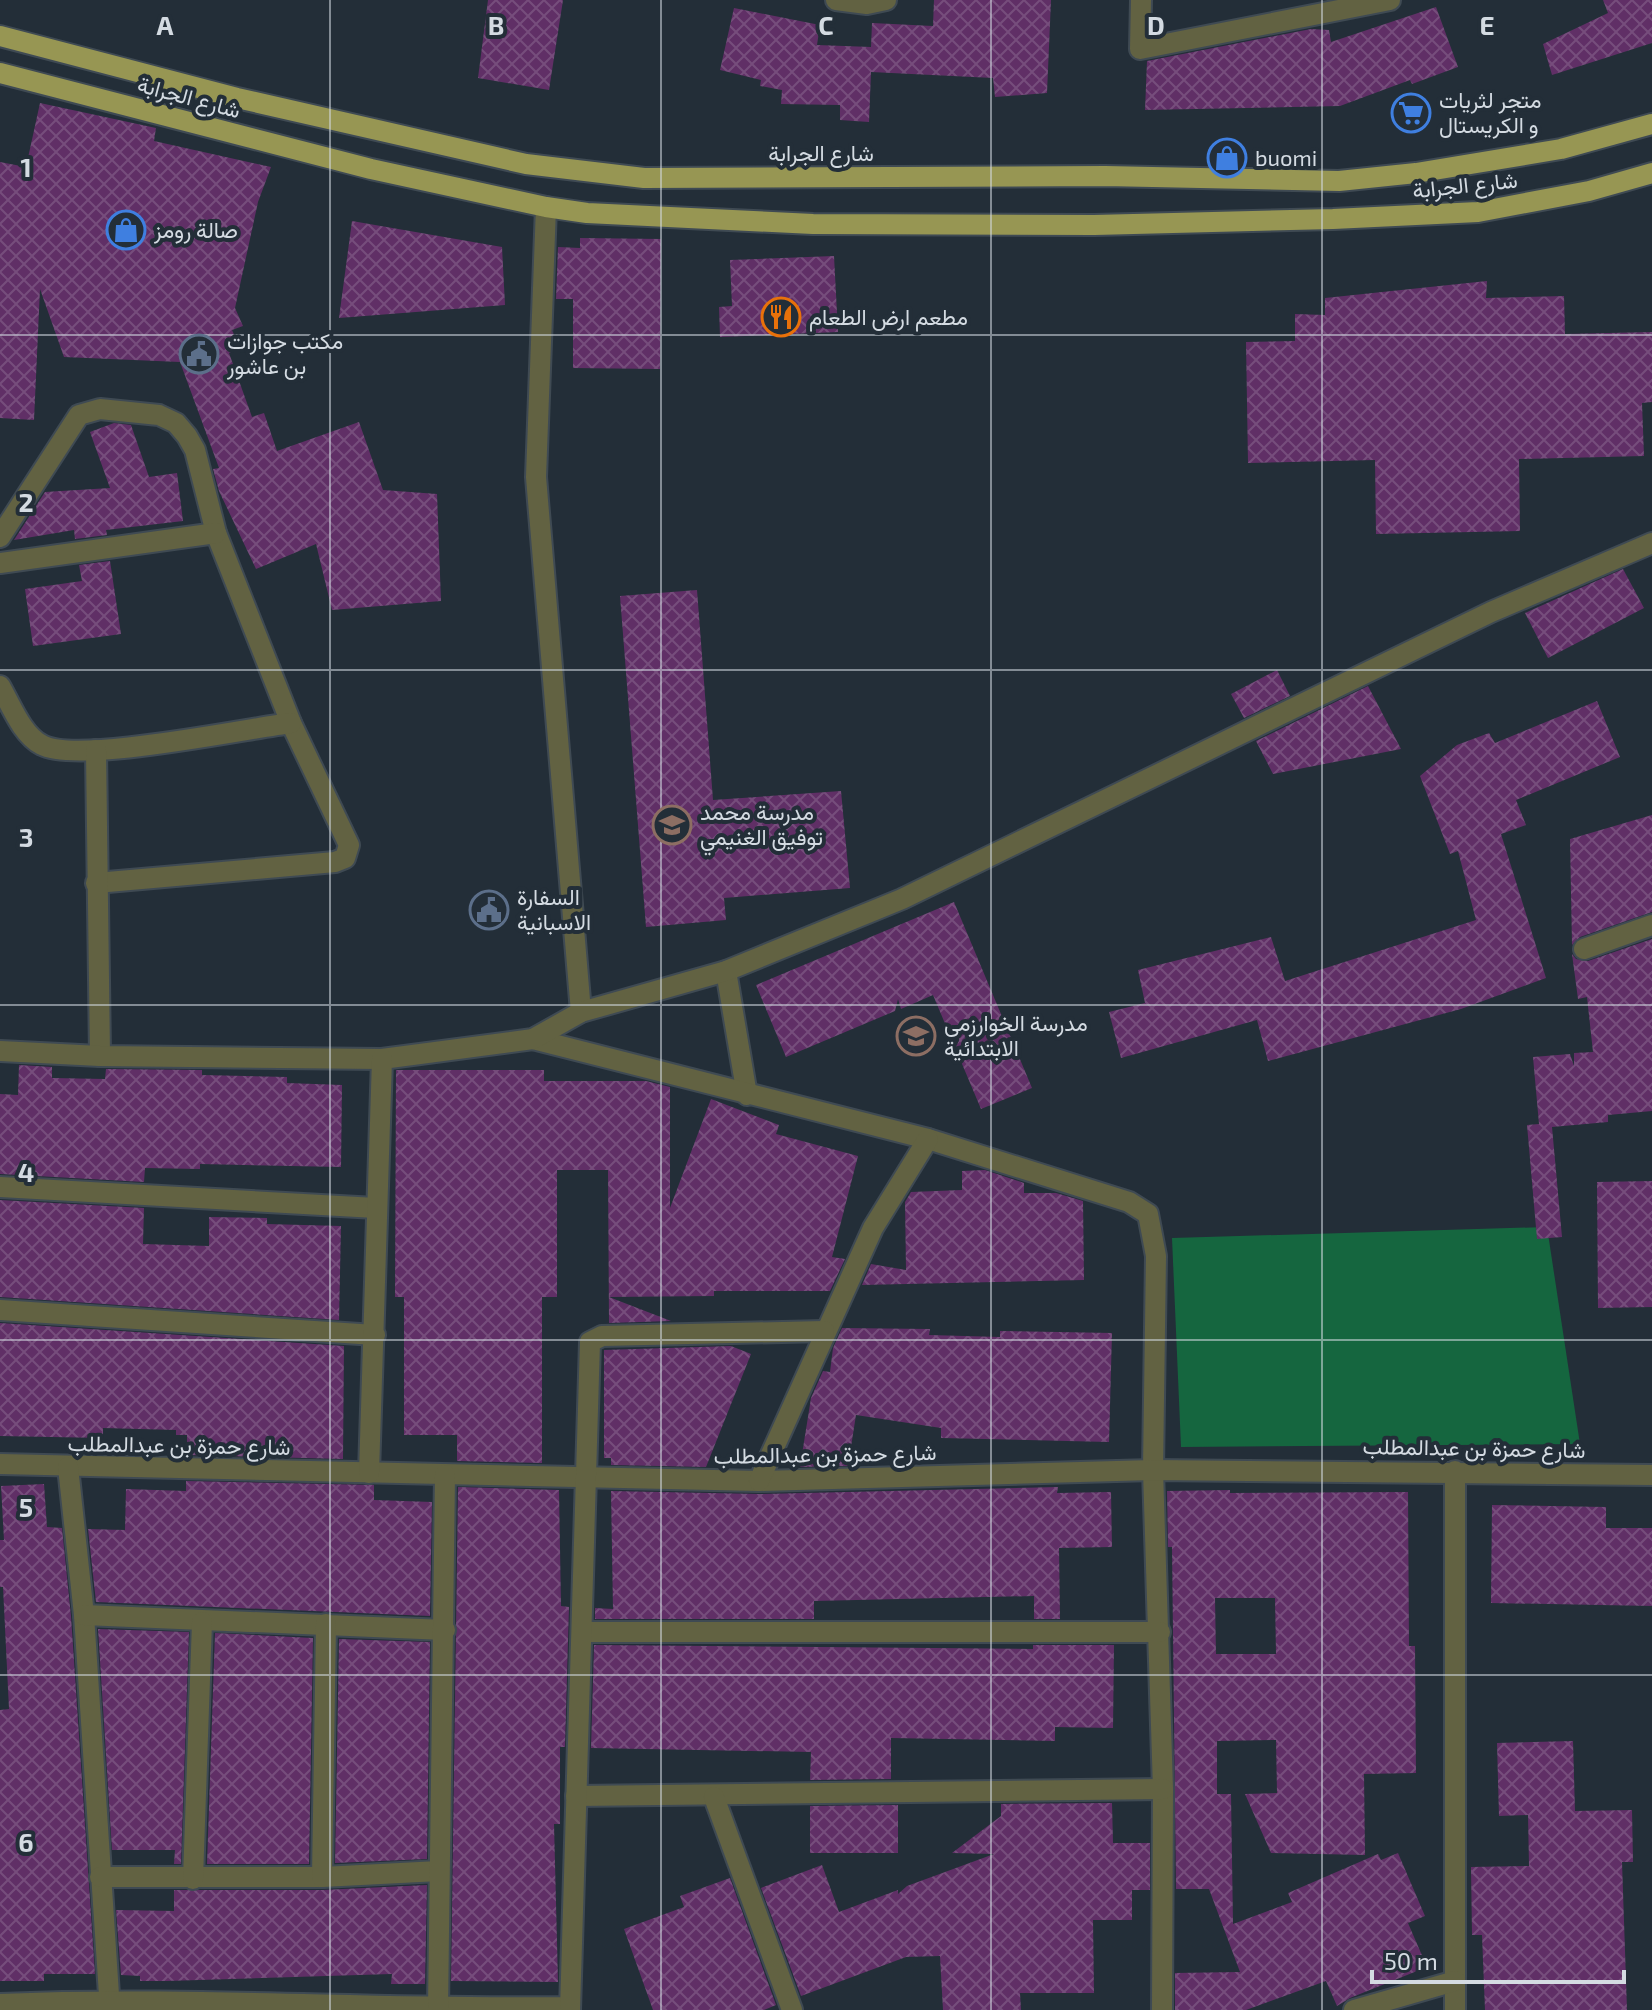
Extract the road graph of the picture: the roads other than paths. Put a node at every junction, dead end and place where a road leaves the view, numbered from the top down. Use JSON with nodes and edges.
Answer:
{"nodes":[{"id":1,"x":836,"y":0,"type":"edge"},
{"id":2,"x":886,"y":0,"type":"edge"},
{"id":3,"x":1141,"y":0,"type":"edge"},
{"id":4,"x":1390,"y":0,"type":"edge"},
{"id":5,"x":1,"y":43,"type":"edge"},
{"id":6,"x":0,"y":73,"type":"edge"},
{"id":7,"x":1652,"y":124,"type":"edge"},
{"id":8,"x":1652,"y":173,"type":"edge"},
{"id":9,"x":546,"y":207,"type":"junction"},
{"id":10,"x":216,"y":533,"type":"junction"},
{"id":11,"x":0,"y":537,"type":"edge"},
{"id":12,"x":1652,"y":543,"type":"edge"},
{"id":13,"x":0,"y":563,"type":"edge"},
{"id":14,"x":0,"y":686,"type":"edge"},
{"id":15,"x":291,"y":723,"type":"junction"},
{"id":16,"x":96,"y":750,"type":"junction"},
{"id":17,"x":96,"y":883,"type":"junction"},
{"id":18,"x":1652,"y":925,"type":"edge"},
{"id":19,"x":1584,"y":949,"type":"dead end"},
{"id":20,"x":726,"y":971,"type":"junction"},
{"id":21,"x":581,"y":1012,"type":"junction"},
{"id":22,"x":533,"y":1039,"type":"junction"},
{"id":23,"x":0,"y":1051,"type":"edge"},
{"id":24,"x":100,"y":1056,"type":"junction"},
{"id":25,"x":382,"y":1059,"type":"junction"},
{"id":26,"x":747,"y":1095,"type":"junction"},
{"id":27,"x":928,"y":1139,"type":"junction"},
{"id":28,"x":0,"y":1187,"type":"edge"},
{"id":29,"x":376,"y":1208,"type":"junction"},
{"id":30,"x":0,"y":1310,"type":"edge"},
{"id":31,"x":824,"y":1331,"type":"junction"},
{"id":32,"x":375,"y":1335,"type":"junction"},
{"id":33,"x":0,"y":1464,"type":"edge"},
{"id":34,"x":68,"y":1467,"type":"junction"},
{"id":35,"x":1153,"y":1470,"type":"junction"},
{"id":36,"x":1455,"y":1471,"type":"junction"},
{"id":37,"x":369,"y":1473,"type":"junction"},
{"id":38,"x":445,"y":1475,"type":"junction"},
{"id":39,"x":1652,"y":1475,"type":"edge"},
{"id":40,"x":586,"y":1480,"type":"junction"},
{"id":41,"x":759,"y":1481,"type":"junction"},
{"id":42,"x":84,"y":1615,"type":"junction"},
{"id":43,"x":202,"y":1622,"type":"junction"},
{"id":44,"x":326,"y":1624,"type":"junction"},
{"id":45,"x":445,"y":1630,"type":"junction"},
{"id":46,"x":582,"y":1632,"type":"junction"},
{"id":47,"x":1160,"y":1632,"type":"junction"},
{"id":48,"x":1163,"y":1789,"type":"junction"},
{"id":49,"x":576,"y":1796,"type":"junction"},
{"id":50,"x":714,"y":1797,"type":"junction"},
{"id":51,"x":439,"y":1871,"type":"junction"},
{"id":52,"x":100,"y":1877,"type":"junction"},
{"id":53,"x":322,"y":1877,"type":"junction"},
{"id":54,"x":193,"y":1879,"type":"junction"},
{"id":55,"x":1455,"y":1981,"type":"junction"},
{"id":56,"x":0,"y":2004,"type":"edge"},
{"id":57,"x":109,"y":2005,"type":"edge"},
{"id":58,"x":266,"y":2008,"type":"edge"},
{"id":59,"x":570,"y":2008,"type":"edge"},
{"id":60,"x":438,"y":2009,"type":"edge"},
{"id":61,"x":792,"y":2010,"type":"edge"},
{"id":62,"x":1162,"y":2010,"type":"edge"},
{"id":63,"x":1354,"y":2010,"type":"edge"},
{"id":64,"x":1455,"y":2010,"type":"edge"}],
"edges":[{"from":1,"to":2,"type":"street"},
{"from":3,"to":4,"type":"street"},
{"from":5,"to":7,"type":"main road","name":"شارع الجرابة"},
{"from":6,"to":9,"type":"main road","name":"شارع الجرابة"},
{"from":8,"to":9,"type":"main road","name":"شارع الجرابة"},
{"from":9,"to":21,"type":"street"},
{"from":10,"to":11,"type":"street"},
{"from":10,"to":13,"type":"street"},
{"from":10,"to":15,"type":"street"},
{"from":12,"to":20,"type":"street"},
{"from":14,"to":16,"type":"street"},
{"from":15,"to":16,"type":"street"},
{"from":15,"to":17,"type":"street"},
{"from":16,"to":17,"type":"street"},
{"from":17,"to":24,"type":"street"},
{"from":18,"to":19,"type":"street"},
{"from":20,"to":21,"type":"street"},
{"from":20,"to":26,"type":"street"},
{"from":21,"to":22,"type":"street"},
{"from":22,"to":25,"type":"street"},
{"from":22,"to":26,"type":"street"},
{"from":23,"to":24,"type":"street"},
{"from":24,"to":25,"type":"street"},
{"from":25,"to":29,"type":"street"},
{"from":26,"to":27,"type":"street"},
{"from":27,"to":31,"type":"street"},
{"from":27,"to":35,"type":"street"},
{"from":28,"to":29,"type":"street"},
{"from":29,"to":32,"type":"street"},
{"from":30,"to":32,"type":"street"},
{"from":31,"to":40,"type":"street"},
{"from":31,"to":41,"type":"street"},
{"from":32,"to":37,"type":"street"},
{"from":33,"to":34,"type":"street","name":"شارع حمزة بن عبدالمطلب"},
{"from":34,"to":37,"type":"street","name":"شارع حمزة بن عبدالمطلب"},
{"from":34,"to":42,"type":"street"},
{"from":35,"to":36,"type":"street","name":"شارع حمزة بن عبدالمطلب"},
{"from":35,"to":41,"type":"street","name":"شارع حمزة بن عبدالمطلب"},
{"from":35,"to":47,"type":"street"},
{"from":36,"to":39,"type":"street","name":"شارع حمزة بن عبدالمطلب"},
{"from":36,"to":55,"type":"street"},
{"from":37,"to":38,"type":"street","name":"شارع حمزة بن عبدالمطلب"},
{"from":38,"to":40,"type":"street","name":"شارع حمزة بن عبدالمطلب"},
{"from":38,"to":45,"type":"street"},
{"from":40,"to":41,"type":"street","name":"شارع حمزة بن عبدالمطلب"},
{"from":40,"to":46,"type":"street"},
{"from":42,"to":43,"type":"street"},
{"from":42,"to":52,"type":"street"},
{"from":43,"to":44,"type":"street"},
{"from":43,"to":54,"type":"street"},
{"from":44,"to":45,"type":"street"},
{"from":44,"to":53,"type":"street"},
{"from":45,"to":51,"type":"street"},
{"from":46,"to":47,"type":"street"},
{"from":46,"to":49,"type":"street"},
{"from":47,"to":48,"type":"street"},
{"from":48,"to":50,"type":"street"},
{"from":48,"to":62,"type":"street"},
{"from":49,"to":50,"type":"street"},
{"from":49,"to":59,"type":"street"},
{"from":50,"to":61,"type":"street"},
{"from":51,"to":53,"type":"street"},
{"from":51,"to":60,"type":"street"},
{"from":52,"to":54,"type":"street"},
{"from":52,"to":57,"type":"street"},
{"from":53,"to":54,"type":"street"},
{"from":55,"to":63,"type":"street"},
{"from":55,"to":64,"type":"street"},
{"from":56,"to":57,"type":"street"},
{"from":57,"to":58,"type":"street"},
{"from":58,"to":60,"type":"street"},
{"from":59,"to":60,"type":"street"}]}
